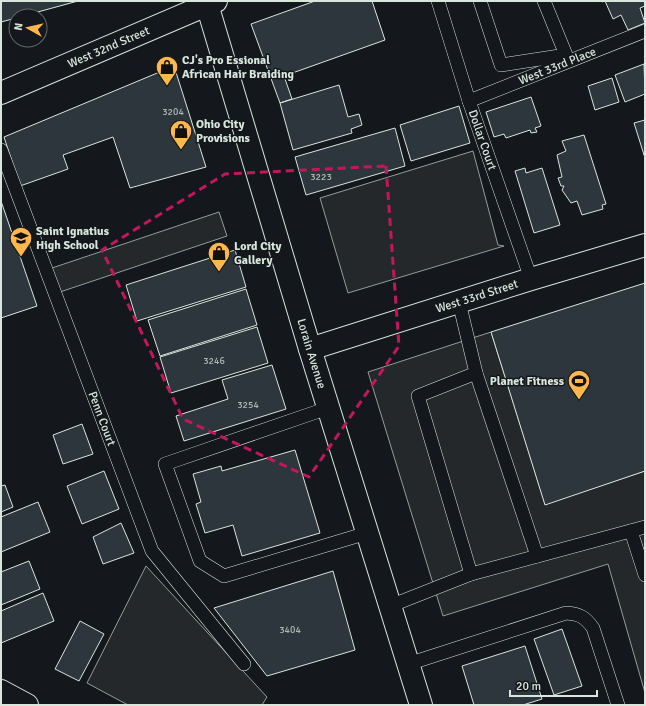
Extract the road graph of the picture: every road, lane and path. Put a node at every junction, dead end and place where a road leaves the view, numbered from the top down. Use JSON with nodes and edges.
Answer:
{"nodes":[{"id":1,"x":438,"y":1,"type":"edge"},
{"id":2,"x":480,"y":1,"type":"edge"},
{"id":3,"x":544,"y":1,"type":"edge"},
{"id":4,"x":210,"y":2,"type":"edge"},
{"id":5,"x":645,"y":31,"type":"edge"},
{"id":6,"x":1,"y":93,"type":"edge"},
{"id":7,"x":469,"y":101,"type":"junction"},
{"id":8,"x":1,"y":150,"type":"edge"},
{"id":9,"x":645,"y":245,"type":"edge"},
{"id":10,"x":531,"y":279,"type":"junction"},
{"id":11,"x":458,"y":302,"type":"junction"},
{"id":12,"x":310,"y":349,"type":"junction"},
{"id":13,"x":476,"y":373,"type":"junction"},
{"id":14,"x":328,"y":408,"type":"junction"},
{"id":15,"x":645,"y":527,"type":"edge"},
{"id":16,"x":631,"y":531,"type":"junction"},
{"id":17,"x":367,"y":533,"type":"junction"},
{"id":18,"x":537,"y":556,"type":"junction"},
{"id":19,"x":471,"y":574,"type":"junction"},
{"id":20,"x":645,"y":575,"type":"edge"},
{"id":21,"x":390,"y":606,"type":"junction"},
{"id":22,"x":244,"y":664,"type":"dead end"},
{"id":23,"x":408,"y":664,"type":"junction"},
{"id":24,"x":1,"y":691,"type":"edge"},
{"id":25,"x":27,"y":705,"type":"edge"},
{"id":26,"x":421,"y":705,"type":"edge"},
{"id":27,"x":618,"y":705,"type":"edge"}],
"edges":[{"from":1,"to":7,"type":"lane","name":"Dollar Court"},
{"from":2,"to":3,"type":"lane"},
{"from":4,"to":6,"type":"main road","name":"West 32nd Street"},
{"from":4,"to":12,"type":"main road","name":"Lorain Avenue"},
{"from":5,"to":7,"type":"lane","name":"West 33rd Place"},
{"from":7,"to":10,"type":"lane","name":"Dollar Court"},
{"from":8,"to":22,"type":"lane","name":"Penn Court"},
{"from":9,"to":10,"type":"main road","name":"West 33rd Street"},
{"from":10,"to":11,"type":"main road","name":"West 33rd Street"},
{"from":11,"to":12,"type":"main road","name":"West 33rd Street"},
{"from":11,"to":13,"type":"lane"},
{"from":12,"to":14,"type":"main road","name":"Lorain Avenue"},
{"from":13,"to":18,"type":"lane"},
{"from":13,"to":19,"type":"lane"},
{"from":14,"to":17,"type":"main road","name":"Lorain Avenue"},
{"from":14,"to":17,"type":"lane"},
{"from":15,"to":16,"type":"lane"},
{"from":16,"to":18,"type":"lane"},
{"from":16,"to":20,"type":"lane"},
{"from":17,"to":21,"type":"main road","name":"Lorain Avenue"},
{"from":18,"to":19,"type":"lane"},
{"from":19,"to":21,"type":"lane"},
{"from":21,"to":23,"type":"main road","name":"Lorain Avenue"},
{"from":23,"to":26,"type":"main road","name":"Lorain Avenue"},
{"from":23,"to":27,"type":"lane"},
{"from":24,"to":25,"type":"main road"}]}
